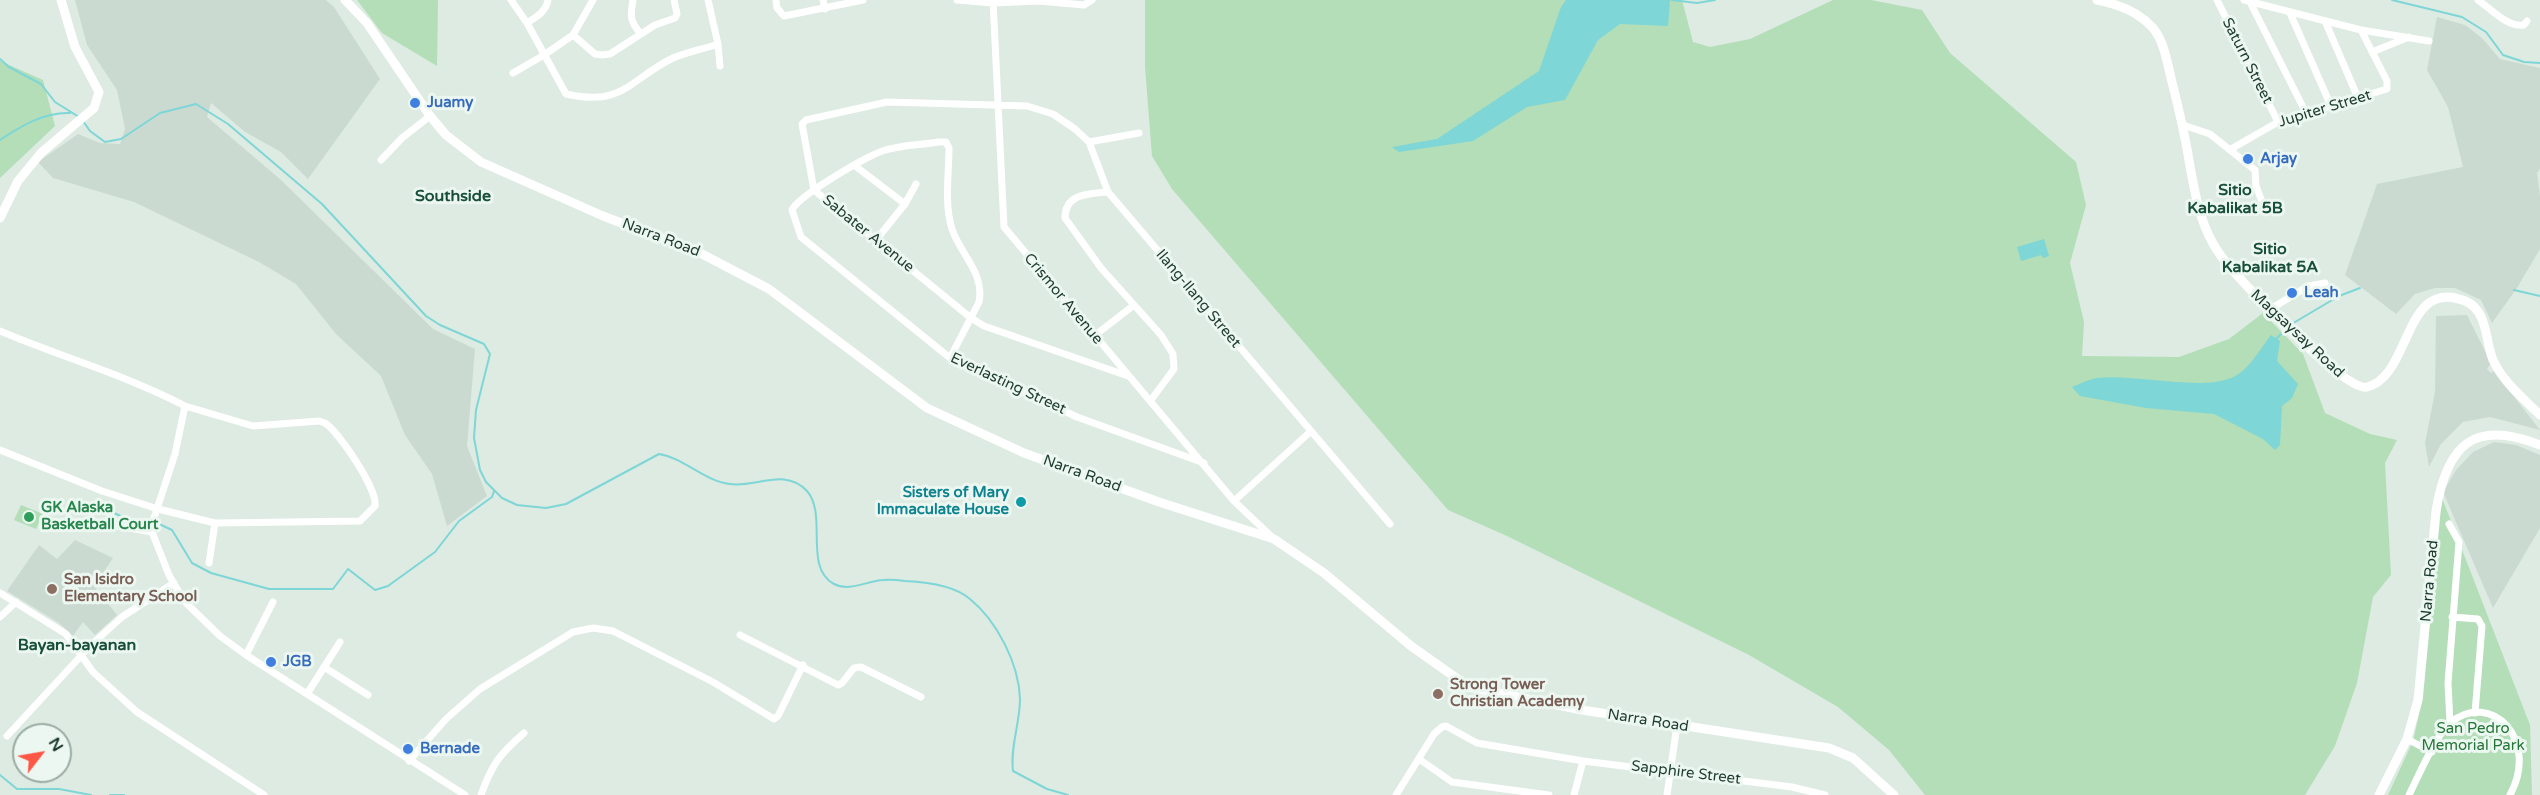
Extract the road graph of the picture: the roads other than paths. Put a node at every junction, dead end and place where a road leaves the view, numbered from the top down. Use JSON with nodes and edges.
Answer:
{"nodes":[{"id":1,"x":61,"y":0,"type":"edge"},
{"id":2,"x":345,"y":0,"type":"edge"},
{"id":3,"x":511,"y":0,"type":"edge"},
{"id":4,"x":548,"y":0,"type":"edge"},
{"id":5,"x":593,"y":0,"type":"edge"},
{"id":6,"x":633,"y":0,"type":"edge"},
{"id":7,"x":674,"y":0,"type":"edge"},
{"id":8,"x":708,"y":0,"type":"edge"},
{"id":9,"x":776,"y":0,"type":"edge"},
{"id":10,"x":823,"y":0,"type":"edge"},
{"id":11,"x":863,"y":0,"type":"edge"},
{"id":12,"x":957,"y":0,"type":"edge"},
{"id":13,"x":1092,"y":0,"type":"edge"},
{"id":14,"x":2097,"y":0,"type":"edge"},
{"id":15,"x":2217,"y":0,"type":"edge"},
{"id":16,"x":2478,"y":0,"type":"edge"},
{"id":17,"x":993,"y":1,"type":"edge"},
{"id":18,"x":2247,"y":1,"type":"edge"},
{"id":19,"x":825,"y":9,"type":"junction"},
{"id":20,"x":2290,"y":13,"type":"junction"},
{"id":21,"x":2325,"y":21,"type":"junction"},
{"id":22,"x":2527,"y":21,"type":"dead end"},
{"id":23,"x":527,"y":23,"type":"junction"},
{"id":24,"x":2361,"y":30,"type":"junction"},
{"id":25,"x":641,"y":34,"type":"junction"},
{"id":26,"x":573,"y":35,"type":"junction"},
{"id":27,"x":2409,"y":37,"type":"junction"},
{"id":28,"x":2429,"y":41,"type":"dead end"},
{"id":29,"x":718,"y":44,"type":"junction"},
{"id":30,"x":2372,"y":52,"type":"junction"},
{"id":31,"x":544,"y":56,"type":"junction"},
{"id":32,"x":720,"y":66,"type":"dead end"},
{"id":33,"x":513,"y":73,"type":"dead end"},
{"id":34,"x":2358,"y":98,"type":"junction"},
{"id":35,"x":997,"y":105,"type":"junction"},
{"id":36,"x":2331,"y":106,"type":"junction"},
{"id":37,"x":2306,"y":113,"type":"junction"},
{"id":38,"x":430,"y":116,"type":"junction"},
{"id":39,"x":2278,"y":122,"type":"junction"},
{"id":40,"x":2182,"y":125,"type":"junction"},
{"id":41,"x":1139,"y":133,"type":"dead end"},
{"id":42,"x":1089,"y":142,"type":"junction"},
{"id":43,"x":2231,"y":149,"type":"junction"},
{"id":44,"x":381,"y":160,"type":"dead end"},
{"id":45,"x":855,"y":165,"type":"junction"},
{"id":46,"x":916,"y":184,"type":"dead end"},
{"id":47,"x":814,"y":190,"type":"junction"},
{"id":48,"x":1108,"y":192,"type":"junction"},
{"id":49,"x":2261,"y":199,"type":"dead end"},
{"id":50,"x":905,"y":204,"type":"junction"},
{"id":51,"x":0,"y":218,"type":"edge"},
{"id":52,"x":876,"y":240,"type":"junction"},
{"id":53,"x":2325,"y":282,"type":"dead end"},
{"id":54,"x":1134,"y":305,"type":"junction"},
{"id":55,"x":2269,"y":310,"type":"junction"},
{"id":56,"x":971,"y":318,"type":"junction"},
{"id":57,"x":0,"y":331,"type":"edge"},
{"id":58,"x":1094,"y":336,"type":"junction"},
{"id":59,"x":950,"y":358,"type":"junction"},
{"id":60,"x":1128,"y":376,"type":"junction"},
{"id":61,"x":1151,"y":400,"type":"junction"},
{"id":62,"x":185,"y":406,"type":"junction"},
{"id":63,"x":2540,"y":415,"type":"edge"},
{"id":64,"x":1310,"y":432,"type":"junction"},
{"id":65,"x":2540,"y":445,"type":"edge"},
{"id":66,"x":0,"y":450,"type":"edge"},
{"id":67,"x":1204,"y":463,"type":"junction"},
{"id":68,"x":1234,"y":501,"type":"junction"},
{"id":69,"x":158,"y":509,"type":"junction"},
{"id":70,"x":214,"y":523,"type":"junction"},
{"id":71,"x":1390,"y":524,"type":"dead end"},
{"id":72,"x":2449,"y":524,"type":"dead end"},
{"id":73,"x":112,"y":525,"type":"dead end"},
{"id":74,"x":152,"y":526,"type":"junction"},
{"id":75,"x":1274,"y":539,"type":"junction"},
{"id":76,"x":209,"y":563,"type":"dead end"},
{"id":77,"x":174,"y":583,"type":"junction"},
{"id":78,"x":0,"y":593,"type":"edge"},
{"id":79,"x":16,"y":602,"type":"junction"},
{"id":80,"x":273,"y":602,"type":"dead end"},
{"id":81,"x":2452,"y":616,"type":"junction"},
{"id":82,"x":0,"y":617,"type":"edge"},
{"id":83,"x":740,"y":635,"type":"dead end"},
{"id":84,"x":340,"y":642,"type":"dead end"},
{"id":85,"x":82,"y":654,"type":"junction"},
{"id":86,"x":246,"y":655,"type":"junction"},
{"id":87,"x":803,"y":665,"type":"junction"},
{"id":88,"x":324,"y":667,"type":"junction"},
{"id":89,"x":307,"y":694,"type":"junction"},
{"id":90,"x":368,"y":695,"type":"dead end"},
{"id":91,"x":921,"y":697,"type":"dead end"},
{"id":92,"x":2475,"y":713,"type":"junction"},
{"id":93,"x":2450,"y":723,"type":"junction"},
{"id":94,"x":1677,"y":725,"type":"junction"},
{"id":95,"x":524,"y":733,"type":"dead end"},
{"id":96,"x":7,"y":736,"type":"dead end"},
{"id":97,"x":2407,"y":739,"type":"junction"},
{"id":98,"x":2524,"y":739,"type":"dead end"},
{"id":99,"x":2432,"y":752,"type":"junction"},
{"id":100,"x":1419,"y":759,"type":"junction"},
{"id":101,"x":409,"y":760,"type":"junction"},
{"id":102,"x":1583,"y":761,"type":"junction"},
{"id":103,"x":1670,"y":770,"type":"junction"},
{"id":104,"x":2525,"y":774,"type":"dead end"},
{"id":105,"x":1399,"y":794,"type":"edge"},
{"id":106,"x":264,"y":795,"type":"edge"},
{"id":107,"x":465,"y":795,"type":"edge"},
{"id":108,"x":482,"y":795,"type":"edge"},
{"id":109,"x":1549,"y":795,"type":"edge"},
{"id":110,"x":1574,"y":795,"type":"edge"},
{"id":111,"x":1667,"y":795,"type":"edge"},
{"id":112,"x":1825,"y":795,"type":"edge"},
{"id":113,"x":1894,"y":795,"type":"edge"},
{"id":114,"x":2379,"y":795,"type":"edge"},
{"id":115,"x":2409,"y":795,"type":"edge"},
{"id":116,"x":2510,"y":795,"type":"edge"}],
"edges":[{"from":1,"to":51,"type":"street"},
{"from":2,"to":38,"type":"street","name":"Narra Road"},
{"from":3,"to":23,"type":"street"},
{"from":4,"to":23,"type":"street"},
{"from":5,"to":26,"type":"street"},
{"from":6,"to":25,"type":"street"},
{"from":7,"to":25,"type":"street"},
{"from":8,"to":29,"type":"street"},
{"from":9,"to":19,"type":"street"},
{"from":10,"to":19,"type":"street"},
{"from":11,"to":19,"type":"street"},
{"from":12,"to":17,"type":"street"},
{"from":13,"to":17,"type":"street"},
{"from":14,"to":40,"type":"street","name":"Magsaysay Road"},
{"from":15,"to":39,"type":"street","name":"Saturn Street"},
{"from":16,"to":22,"type":"street"},
{"from":17,"to":35,"type":"street","name":"Crismor Avenue"},
{"from":18,"to":20,"type":"street"},
{"from":18,"to":37,"type":"street"},
{"from":20,"to":21,"type":"street"},
{"from":20,"to":36,"type":"street"},
{"from":21,"to":24,"type":"street"},
{"from":21,"to":34,"type":"street"},
{"from":23,"to":31,"type":"street"},
{"from":24,"to":27,"type":"street"},
{"from":24,"to":30,"type":"street"},
{"from":25,"to":26,"type":"street"},
{"from":26,"to":31,"type":"street"},
{"from":27,"to":28,"type":"street"},
{"from":27,"to":30,"type":"street"},
{"from":29,"to":31,"type":"street"},
{"from":29,"to":32,"type":"street"},
{"from":30,"to":34,"type":"street","name":"Jupiter Street"},
{"from":31,"to":33,"type":"street"},
{"from":34,"to":36,"type":"street","name":"Jupiter Street"},
{"from":35,"to":42,"type":"street","name":"Ilang-Ilang Street"},
{"from":35,"to":47,"type":"street","name":"Sabater Avenue"},
{"from":35,"to":58,"type":"street","name":"Crismor Avenue"},
{"from":36,"to":37,"type":"street","name":"Jupiter Street"},
{"from":37,"to":39,"type":"street","name":"Jupiter Street"},
{"from":38,"to":44,"type":"street"},
{"from":38,"to":75,"type":"street","name":"Narra Road"},
{"from":39,"to":43,"type":"street","name":"Jupiter Street"},
{"from":40,"to":43,"type":"street"},
{"from":40,"to":55,"type":"street","name":"Magsaysay Road"},
{"from":41,"to":42,"type":"street"},
{"from":42,"to":48,"type":"street","name":"Ilang-Ilang Street"},
{"from":43,"to":49,"type":"street"},
{"from":45,"to":47,"type":"street"},
{"from":45,"to":50,"type":"street"},
{"from":45,"to":56,"type":"street"},
{"from":46,"to":50,"type":"street"},
{"from":47,"to":52,"type":"street","name":"Sabater Avenue"},
{"from":47,"to":59,"type":"street","name":"Everlasting Street"},
{"from":48,"to":54,"type":"street"},
{"from":48,"to":64,"type":"street","name":"Ilang-Ilang Street"},
{"from":50,"to":52,"type":"street"},
{"from":52,"to":56,"type":"street","name":"Sabater Avenue"},
{"from":53,"to":55,"type":"street"},
{"from":54,"to":58,"type":"street"},
{"from":54,"to":61,"type":"street"},
{"from":55,"to":63,"type":"street","name":"Magsaysay Road"},
{"from":56,"to":59,"type":"street"},
{"from":56,"to":60,"type":"street","name":"Sabater Avenue"},
{"from":57,"to":62,"type":"street"},
{"from":58,"to":60,"type":"street","name":"Crismor Avenue"},
{"from":59,"to":67,"type":"street","name":"Everlasting Street"},
{"from":60,"to":61,"type":"street","name":"Crismor Avenue"},
{"from":61,"to":67,"type":"street","name":"Crismor Avenue"},
{"from":62,"to":69,"type":"street"},
{"from":62,"to":70,"type":"street"},
{"from":64,"to":68,"type":"street"},
{"from":64,"to":71,"type":"street","name":"Ilang-Ilang Street"},
{"from":65,"to":97,"type":"street","name":"Narra Road"},
{"from":66,"to":69,"type":"street"},
{"from":67,"to":68,"type":"street","name":"Crismor Avenue"},
{"from":68,"to":75,"type":"street","name":"Crismor Avenue"},
{"from":69,"to":70,"type":"street"},
{"from":69,"to":74,"type":"street"},
{"from":70,"to":76,"type":"street"},
{"from":72,"to":81,"type":"street"},
{"from":73,"to":74,"type":"street"},
{"from":74,"to":77,"type":"street"},
{"from":75,"to":94,"type":"street","name":"Narra Road"},
{"from":77,"to":85,"type":"street"},
{"from":77,"to":86,"type":"street"},
{"from":78,"to":79,"type":"street"},
{"from":79,"to":82,"type":"street"},
{"from":79,"to":85,"type":"street"},
{"from":80,"to":86,"type":"street"},
{"from":81,"to":92,"type":"street"},
{"from":81,"to":93,"type":"street"},
{"from":83,"to":87,"type":"street"},
{"from":84,"to":88,"type":"street"},
{"from":85,"to":96,"type":"street"},
{"from":85,"to":106,"type":"street"},
{"from":86,"to":89,"type":"street"},
{"from":87,"to":91,"type":"street"},
{"from":87,"to":101,"type":"street"},
{"from":88,"to":89,"type":"street"},
{"from":88,"to":90,"type":"street"},
{"from":89,"to":101,"type":"street"},
{"from":92,"to":93,"type":"street"},
{"from":92,"to":98,"type":"street"},
{"from":93,"to":99,"type":"street"},
{"from":94,"to":103,"type":"street"},
{"from":94,"to":113,"type":"street","name":"Narra Road"},
{"from":95,"to":108,"type":"street"},
{"from":97,"to":99,"type":"street"},
{"from":97,"to":114,"type":"street","name":"Narra Road"},
{"from":99,"to":115,"type":"street"},
{"from":100,"to":102,"type":"street","name":"Sapphire Street"},
{"from":100,"to":105,"type":"street"},
{"from":100,"to":109,"type":"street"},
{"from":101,"to":107,"type":"street"},
{"from":102,"to":103,"type":"street","name":"Sapphire Street"},
{"from":102,"to":110,"type":"street"},
{"from":103,"to":111,"type":"street"},
{"from":103,"to":112,"type":"street","name":"Sapphire Street"},
{"from":104,"to":116,"type":"street"}]}
